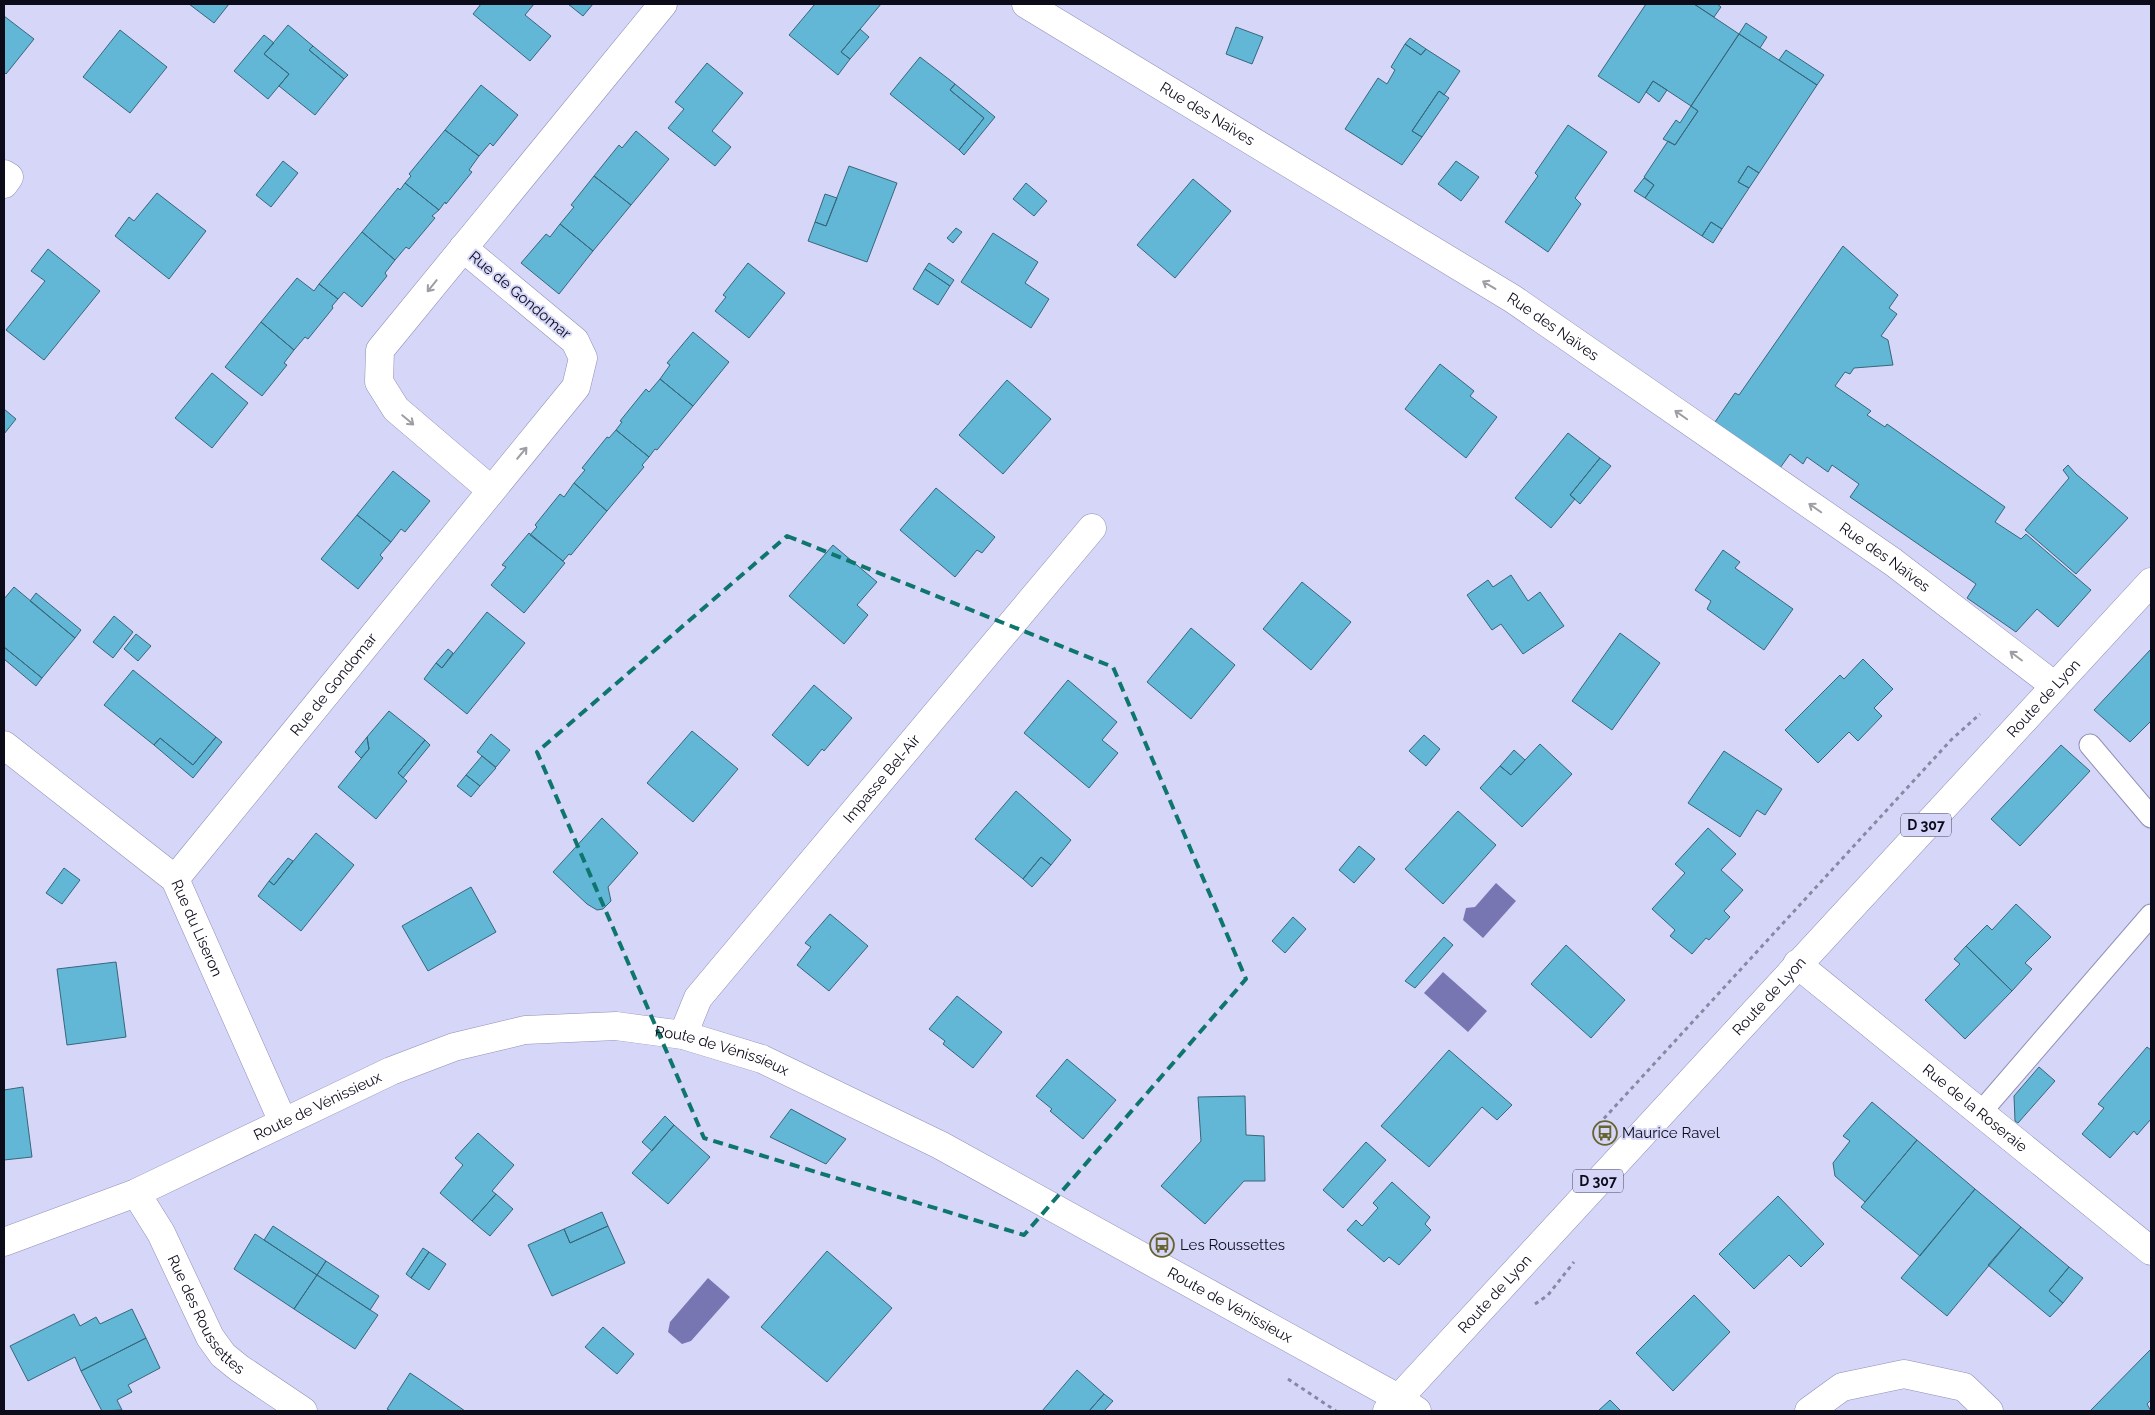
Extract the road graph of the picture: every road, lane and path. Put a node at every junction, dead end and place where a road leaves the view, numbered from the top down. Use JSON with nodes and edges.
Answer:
{"nodes":[{"id":1,"x":664,"y":4,"type":"edge"},
{"id":2,"x":1026,"y":4,"type":"edge"},
{"id":3,"x":4,"y":174,"type":"edge"},
{"id":4,"x":4,"y":184,"type":"edge"},
{"id":5,"x":463,"y":248,"type":"junction"},
{"id":6,"x":491,"y":490,"type":"junction"},
{"id":7,"x":1092,"y":528,"type":"dead end"},
{"id":8,"x":2151,"y":582,"type":"edge"},
{"id":9,"x":2054,"y":686,"type":"junction"},
{"id":10,"x":4,"y":745,"type":"edge"},
{"id":11,"x":2090,"y":745,"type":"dead end"},
{"id":12,"x":2151,"y":817,"type":"edge"},
{"id":13,"x":175,"y":879,"type":"junction"},
{"id":14,"x":2151,"y":915,"type":"edge"},
{"id":15,"x":1797,"y":964,"type":"junction"},
{"id":16,"x":683,"y":1035,"type":"junction"},
{"id":17,"x":1981,"y":1112,"type":"junction"},
{"id":18,"x":282,"y":1122,"type":"junction"},
{"id":19,"x":136,"y":1193,"type":"junction"},
{"id":20,"x":4,"y":1242,"type":"edge"},
{"id":21,"x":2151,"y":1251,"type":"edge"},
{"id":22,"x":1280,"y":1374,"type":"dead end"},
{"id":23,"x":1401,"y":1407,"type":"edge"},
{"id":24,"x":303,"y":1411,"type":"edge"},
{"id":25,"x":1336,"y":1411,"type":"edge"},
{"id":26,"x":1809,"y":1411,"type":"edge"},
{"id":27,"x":1988,"y":1411,"type":"edge"}],
"edges":[{"from":1,"to":5,"type":"street","name":"Rue de Gondomar"},
{"from":9,"to":2,"type":"street","name":"Rue des Naïves","one_way":true},
{"from":3,"to":4,"type":"street"},
{"from":5,"to":6,"type":"street","name":"Rue de Gondomar","one_way":true},
{"from":6,"to":5,"type":"street","name":"Rue de Gondomar","one_way":true},
{"from":6,"to":13,"type":"street","name":"Rue de Gondomar"},
{"from":7,"to":16,"type":"street","name":"Impasse Bel-Air"},
{"from":8,"to":9,"type":"street","name":"Route de Lyon","number":"D 307"},
{"from":9,"to":15,"type":"street","name":"Route de Lyon","number":"D 307"},
{"from":10,"to":13,"type":"street","name":"Rue du Liseron"},
{"from":11,"to":12,"type":"lane"},
{"from":13,"to":18,"type":"street","name":"Rue du Liseron"},
{"from":14,"to":17,"type":"lane"},
{"from":15,"to":17,"type":"street","name":"Rue de la Roseraie"},
{"from":15,"to":23,"type":"street","name":"Route de Lyon","number":"D 307"},
{"from":16,"to":18,"type":"street","name":"Route de Vénissieux"},
{"from":16,"to":23,"type":"street","name":"Route de Vénissieux"},
{"from":17,"to":21,"type":"street","name":"Rue de la Roseraie"},
{"from":18,"to":19,"type":"street","name":"Route de Vénissieux"},
{"from":19,"to":20,"type":"street","name":"Route de Vénissieux"},
{"from":19,"to":24,"type":"street","name":"Rue des Roussettes"},
{"from":22,"to":25,"type":"path"},
{"from":26,"to":27,"type":"street"}]}
